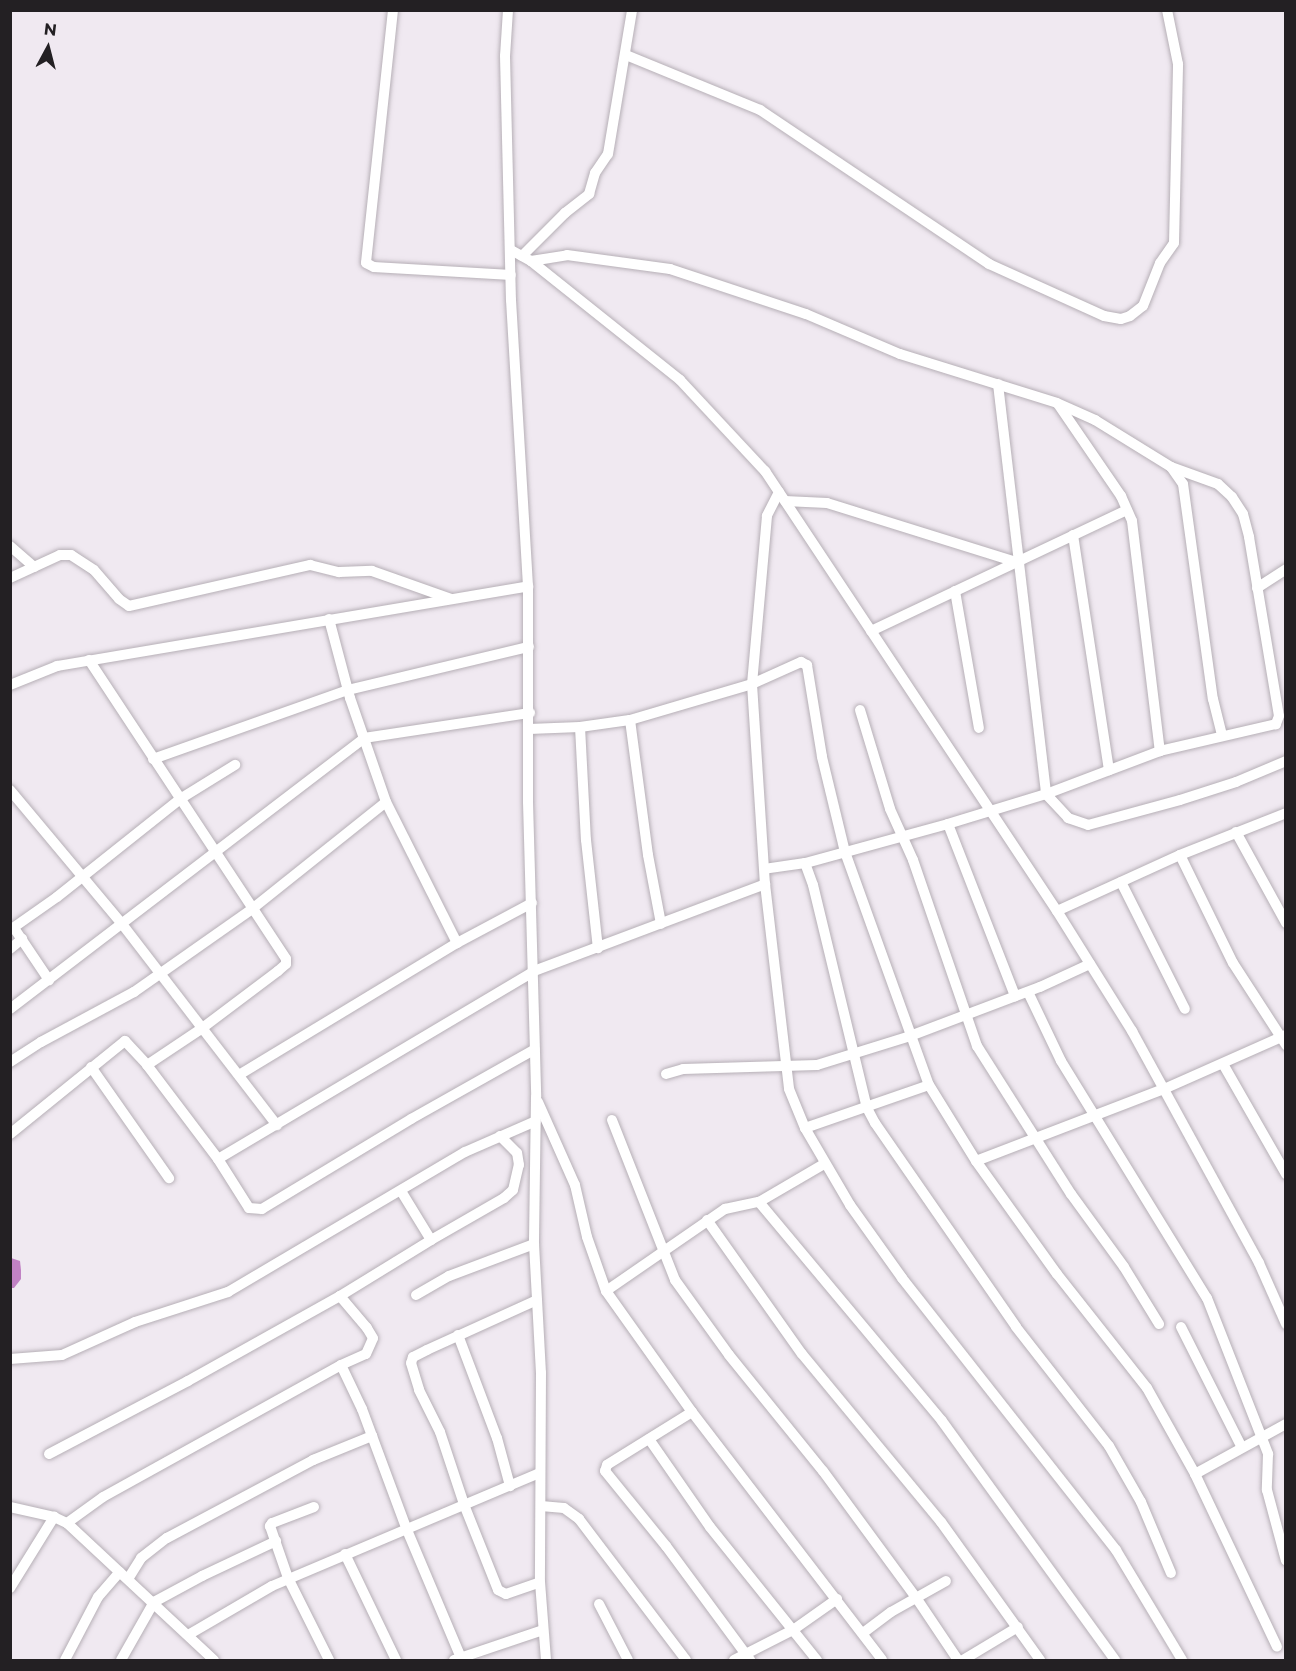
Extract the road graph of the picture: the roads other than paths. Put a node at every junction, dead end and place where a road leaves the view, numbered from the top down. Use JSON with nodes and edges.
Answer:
{"nodes":[{"id":1,"x":393,"y":10,"type":"edge"},
{"id":2,"x":508,"y":10,"type":"edge"},
{"id":3,"x":632,"y":10,"type":"edge"},
{"id":4,"x":1167,"y":10,"type":"edge"},
{"id":5,"x":626,"y":55,"type":"junction"},
{"id":6,"x":511,"y":250,"type":"junction"},
{"id":7,"x":526,"y":259,"type":"junction"},
{"id":8,"x":511,"y":275,"type":"junction"},
{"id":9,"x":998,"y":384,"type":"junction"},
{"id":10,"x":1057,"y":403,"type":"junction"},
{"id":11,"x":1171,"y":466,"type":"junction"},
{"id":12,"x":782,"y":497,"type":"junction"},
{"id":13,"x":1127,"y":510,"type":"junction"},
{"id":14,"x":1072,"y":536,"type":"junction"},
{"id":15,"x":10,"y":546,"type":"edge"},
{"id":16,"x":1017,"y":562,"type":"junction"},
{"id":17,"x":34,"y":567,"type":"junction"},
{"id":18,"x":1286,"y":569,"type":"edge"},
{"id":19,"x":10,"y":578,"type":"edge"},
{"id":20,"x":528,"y":586,"type":"junction"},
{"id":21,"x":1257,"y":588,"type":"junction"},
{"id":22,"x":955,"y":591,"type":"junction"},
{"id":23,"x":453,"y":600,"type":"junction"},
{"id":24,"x":329,"y":619,"type":"junction"},
{"id":25,"x":871,"y":631,"type":"junction"},
{"id":26,"x":529,"y":646,"type":"junction"},
{"id":27,"x":89,"y":660,"type":"junction"},
{"id":28,"x":752,"y":684,"type":"junction"},
{"id":29,"x":10,"y":685,"type":"edge"},
{"id":30,"x":348,"y":690,"type":"junction"},
{"id":31,"x":860,"y":710,"type":"dead end"},
{"id":32,"x":530,"y":713,"type":"junction"},
{"id":33,"x":630,"y":720,"type":"junction"},
{"id":34,"x":580,"y":728,"type":"junction"},
{"id":35,"x":979,"y":728,"type":"dead end"},
{"id":36,"x":529,"y":729,"type":"junction"},
{"id":37,"x":1222,"y":736,"type":"junction"},
{"id":38,"x":364,"y":738,"type":"junction"},
{"id":39,"x":1160,"y":751,"type":"junction"},
{"id":40,"x":153,"y":759,"type":"junction"},
{"id":41,"x":1286,"y":761,"type":"edge"},
{"id":42,"x":235,"y":765,"type":"dead end"},
{"id":43,"x":1109,"y":770,"type":"junction"},
{"id":44,"x":10,"y":790,"type":"edge"},
{"id":45,"x":1046,"y":794,"type":"junction"},
{"id":46,"x":180,"y":799,"type":"junction"},
{"id":47,"x":386,"y":802,"type":"junction"},
{"id":48,"x":990,"y":812,"type":"junction"},
{"id":49,"x":1286,"y":813,"type":"edge"},
{"id":50,"x":948,"y":824,"type":"junction"},
{"id":51,"x":1236,"y":832,"type":"junction"},
{"id":52,"x":903,"y":837,"type":"junction"},
{"id":53,"x":216,"y":852,"type":"junction"},
{"id":54,"x":845,"y":852,"type":"junction"},
{"id":55,"x":1180,"y":855,"type":"junction"},
{"id":56,"x":805,"y":863,"type":"junction"},
{"id":57,"x":764,"y":869,"type":"junction"},
{"id":58,"x":82,"y":874,"type":"junction"},
{"id":59,"x":1121,"y":882,"type":"junction"},
{"id":60,"x":765,"y":884,"type":"junction"},
{"id":61,"x":532,"y":903,"type":"junction"},
{"id":62,"x":252,"y":909,"type":"junction"},
{"id":63,"x":1057,"y":911,"type":"junction"},
{"id":64,"x":1286,"y":923,"type":"edge"},
{"id":65,"x":122,"y":924,"type":"junction"},
{"id":66,"x":661,"y":924,"type":"junction"},
{"id":67,"x":12,"y":929,"type":"edge"},
{"id":68,"x":22,"y":939,"type":"junction"},
{"id":69,"x":457,"y":943,"type":"junction"},
{"id":70,"x":598,"y":948,"type":"junction"},
{"id":71,"x":10,"y":949,"type":"edge"},
{"id":72,"x":1090,"y":964,"type":"junction"},
{"id":73,"x":534,"y":971,"type":"junction"},
{"id":74,"x":160,"y":972,"type":"junction"},
{"id":75,"x":49,"y":980,"type":"junction"},
{"id":76,"x":1028,"y":992,"type":"junction"},
{"id":77,"x":1015,"y":996,"type":"junction"},
{"id":78,"x":10,"y":1009,"type":"edge"},
{"id":79,"x":1185,"y":1009,"type":"dead end"},
{"id":80,"x":967,"y":1014,"type":"junction"},
{"id":81,"x":201,"y":1029,"type":"junction"},
{"id":82,"x":910,"y":1036,"type":"junction"},
{"id":83,"x":1284,"y":1039,"type":"edge"},
{"id":84,"x":536,"y":1049,"type":"junction"},
{"id":85,"x":853,"y":1054,"type":"junction"},
{"id":86,"x":10,"y":1062,"type":"edge"},
{"id":87,"x":1223,"y":1064,"type":"junction"},
{"id":88,"x":147,"y":1065,"type":"junction"},
{"id":89,"x":91,"y":1067,"type":"junction"},
{"id":90,"x":787,"y":1068,"type":"junction"},
{"id":91,"x":666,"y":1074,"type":"dead end"},
{"id":92,"x":239,"y":1075,"type":"junction"},
{"id":93,"x":929,"y":1085,"type":"junction"},
{"id":94,"x":1164,"y":1089,"type":"junction"},
{"id":95,"x":537,"y":1097,"type":"junction"},
{"id":96,"x":867,"y":1108,"type":"junction"},
{"id":97,"x":1094,"y":1116,"type":"junction"},
{"id":98,"x":612,"y":1120,"type":"dead end"},
{"id":99,"x":536,"y":1121,"type":"junction"},
{"id":100,"x":277,"y":1125,"type":"junction"},
{"id":101,"x":805,"y":1128,"type":"junction"},
{"id":102,"x":10,"y":1134,"type":"edge"},
{"id":103,"x":500,"y":1136,"type":"junction"},
{"id":104,"x":1037,"y":1139,"type":"junction"},
{"id":105,"x":218,"y":1159,"type":"junction"},
{"id":106,"x":976,"y":1161,"type":"junction"},
{"id":107,"x":824,"y":1164,"type":"junction"},
{"id":108,"x":1286,"y":1174,"type":"edge"},
{"id":109,"x":169,"y":1178,"type":"dead end"},
{"id":110,"x":401,"y":1191,"type":"junction"},
{"id":111,"x":759,"y":1202,"type":"junction"},
{"id":112,"x":707,"y":1220,"type":"junction"},
{"id":113,"x":431,"y":1240,"type":"junction"},
{"id":114,"x":534,"y":1244,"type":"junction"},
{"id":115,"x":662,"y":1251,"type":"junction"},
{"id":116,"x":606,"y":1291,"type":"junction"},
{"id":117,"x":416,"y":1295,"type":"dead end"},
{"id":118,"x":340,"y":1296,"type":"junction"},
{"id":119,"x":537,"y":1300,"type":"junction"},
{"id":120,"x":1159,"y":1324,"type":"dead end"},
{"id":121,"x":1286,"y":1324,"type":"edge"},
{"id":122,"x":1181,"y":1328,"type":"dead end"},
{"id":123,"x":458,"y":1335,"type":"junction"},
{"id":124,"x":10,"y":1359,"type":"edge"},
{"id":125,"x":341,"y":1365,"type":"junction"},
{"id":126,"x":692,"y":1412,"type":"junction"},
{"id":127,"x":1286,"y":1424,"type":"edge"},
{"id":128,"x":372,"y":1436,"type":"junction"},
{"id":129,"x":1261,"y":1436,"type":"junction"},
{"id":130,"x":649,"y":1439,"type":"junction"},
{"id":131,"x":1242,"y":1446,"type":"junction"},
{"id":132,"x":49,"y":1454,"type":"dead end"},
{"id":133,"x":540,"y":1473,"type":"junction"},
{"id":134,"x":1195,"y":1474,"type":"junction"},
{"id":135,"x":510,"y":1486,"type":"junction"},
{"id":136,"x":541,"y":1506,"type":"junction"},
{"id":137,"x":10,"y":1507,"type":"edge"},
{"id":138,"x":314,"y":1507,"type":"dead end"},
{"id":139,"x":465,"y":1507,"type":"junction"},
{"id":140,"x":54,"y":1517,"type":"junction"},
{"id":141,"x":67,"y":1523,"type":"junction"},
{"id":142,"x":406,"y":1530,"type":"junction"},
{"id":143,"x":276,"y":1541,"type":"junction"},
{"id":144,"x":345,"y":1554,"type":"junction"},
{"id":145,"x":1286,"y":1561,"type":"edge"},
{"id":146,"x":1171,"y":1574,"type":"dead end"},
{"id":147,"x":124,"y":1575,"type":"junction"},
{"id":148,"x":288,"y":1578,"type":"junction"},
{"id":149,"x":946,"y":1581,"type":"dead end"},
{"id":150,"x":540,"y":1582,"type":"junction"},
{"id":151,"x":10,"y":1588,"type":"edge"},
{"id":152,"x":837,"y":1599,"type":"junction"},
{"id":153,"x":917,"y":1599,"type":"junction"},
{"id":154,"x":154,"y":1602,"type":"junction"},
{"id":155,"x":599,"y":1604,"type":"dead end"},
{"id":156,"x":1018,"y":1627,"type":"junction"},
{"id":157,"x":543,"y":1630,"type":"junction"},
{"id":158,"x":793,"y":1630,"type":"junction"},
{"id":159,"x":863,"y":1633,"type":"junction"},
{"id":160,"x":188,"y":1635,"type":"junction"},
{"id":161,"x":1277,"y":1647,"type":"dead end"},
{"id":162,"x":747,"y":1657,"type":"edge"},
{"id":163,"x":458,"y":1659,"type":"edge"},
{"id":164,"x":64,"y":1660,"type":"edge"},
{"id":165,"x":121,"y":1660,"type":"edge"},
{"id":166,"x":214,"y":1660,"type":"edge"},
{"id":167,"x":329,"y":1660,"type":"edge"},
{"id":168,"x":396,"y":1660,"type":"edge"},
{"id":169,"x":546,"y":1660,"type":"edge"},
{"id":170,"x":628,"y":1660,"type":"edge"},
{"id":171,"x":686,"y":1660,"type":"edge"},
{"id":172,"x":734,"y":1660,"type":"edge"},
{"id":173,"x":817,"y":1660,"type":"edge"},
{"id":174,"x":882,"y":1660,"type":"edge"},
{"id":175,"x":957,"y":1660,"type":"edge"},
{"id":176,"x":963,"y":1660,"type":"edge"},
{"id":177,"x":1040,"y":1660,"type":"edge"},
{"id":178,"x":1115,"y":1660,"type":"edge"},
{"id":179,"x":1182,"y":1660,"type":"edge"}],
"edges":[{"from":1,"to":8,"type":"street"},
{"from":2,"to":6,"type":"street"},
{"from":3,"to":5,"type":"street"},
{"from":4,"to":5,"type":"street"},
{"from":5,"to":7,"type":"street"},
{"from":6,"to":7,"type":"street"},
{"from":6,"to":8,"type":"street"},
{"from":7,"to":9,"type":"street"},
{"from":7,"to":12,"type":"street"},
{"from":8,"to":20,"type":"street"},
{"from":9,"to":10,"type":"street"},
{"from":9,"to":16,"type":"street"},
{"from":10,"to":11,"type":"street"},
{"from":10,"to":13,"type":"street"},
{"from":11,"to":21,"type":"street"},
{"from":11,"to":37,"type":"street"},
{"from":12,"to":16,"type":"street"},
{"from":12,"to":25,"type":"street"},
{"from":12,"to":28,"type":"street"},
{"from":13,"to":14,"type":"street"},
{"from":13,"to":39,"type":"street"},
{"from":14,"to":16,"type":"street"},
{"from":14,"to":43,"type":"street"},
{"from":15,"to":17,"type":"street"},
{"from":16,"to":22,"type":"street"},
{"from":16,"to":45,"type":"street"},
{"from":17,"to":19,"type":"street"},
{"from":17,"to":23,"type":"street"},
{"from":18,"to":21,"type":"street"},
{"from":20,"to":23,"type":"street"},
{"from":20,"to":26,"type":"street"},
{"from":21,"to":37,"type":"street"},
{"from":22,"to":25,"type":"street"},
{"from":22,"to":35,"type":"street"},
{"from":23,"to":24,"type":"street"},
{"from":24,"to":27,"type":"street"},
{"from":24,"to":30,"type":"street"},
{"from":25,"to":48,"type":"street"},
{"from":26,"to":30,"type":"street"},
{"from":26,"to":32,"type":"street"},
{"from":27,"to":29,"type":"street"},
{"from":27,"to":40,"type":"street"},
{"from":28,"to":33,"type":"street"},
{"from":28,"to":54,"type":"street"},
{"from":28,"to":57,"type":"street"},
{"from":30,"to":38,"type":"street"},
{"from":30,"to":40,"type":"street"},
{"from":31,"to":52,"type":"street"},
{"from":32,"to":36,"type":"street"},
{"from":32,"to":38,"type":"street"},
{"from":33,"to":34,"type":"street"},
{"from":33,"to":66,"type":"street"},
{"from":34,"to":36,"type":"street"},
{"from":34,"to":70,"type":"street"},
{"from":36,"to":61,"type":"street"},
{"from":37,"to":39,"type":"street"},
{"from":38,"to":47,"type":"street"},
{"from":38,"to":53,"type":"street"},
{"from":39,"to":43,"type":"street"},
{"from":40,"to":46,"type":"street"},
{"from":41,"to":45,"type":"street"},
{"from":42,"to":46,"type":"street"},
{"from":43,"to":45,"type":"street"},
{"from":44,"to":58,"type":"street"},
{"from":45,"to":48,"type":"street"},
{"from":46,"to":53,"type":"street"},
{"from":46,"to":58,"type":"street"},
{"from":47,"to":62,"type":"street"},
{"from":47,"to":69,"type":"street"},
{"from":48,"to":50,"type":"street"},
{"from":48,"to":63,"type":"street"},
{"from":49,"to":51,"type":"street"},
{"from":50,"to":52,"type":"street"},
{"from":50,"to":77,"type":"street"},
{"from":51,"to":55,"type":"street"},
{"from":51,"to":64,"type":"street"},
{"from":52,"to":54,"type":"street"},
{"from":52,"to":80,"type":"street"},
{"from":53,"to":62,"type":"street"},
{"from":53,"to":65,"type":"street"},
{"from":54,"to":56,"type":"street"},
{"from":54,"to":82,"type":"street"},
{"from":55,"to":59,"type":"street"},
{"from":55,"to":83,"type":"street"},
{"from":56,"to":57,"type":"street"},
{"from":56,"to":85,"type":"street"},
{"from":57,"to":60,"type":"street"},
{"from":58,"to":65,"type":"street"},
{"from":58,"to":67,"type":"street"},
{"from":59,"to":63,"type":"street"},
{"from":59,"to":79,"type":"street"},
{"from":60,"to":66,"type":"street"},
{"from":60,"to":90,"type":"street"},
{"from":61,"to":69,"type":"street"},
{"from":61,"to":73,"type":"street"},
{"from":62,"to":74,"type":"street"},
{"from":62,"to":81,"type":"street"},
{"from":63,"to":72,"type":"street"},
{"from":65,"to":74,"type":"street"},
{"from":65,"to":75,"type":"street"},
{"from":66,"to":70,"type":"street"},
{"from":67,"to":68,"type":"street"},
{"from":68,"to":71,"type":"street"},
{"from":68,"to":75,"type":"street"},
{"from":69,"to":92,"type":"street"},
{"from":70,"to":73,"type":"street"},
{"from":72,"to":76,"type":"street"},
{"from":72,"to":94,"type":"street"},
{"from":73,"to":84,"type":"street"},
{"from":73,"to":100,"type":"street"},
{"from":74,"to":81,"type":"street"},
{"from":74,"to":86,"type":"street"},
{"from":75,"to":78,"type":"street"},
{"from":76,"to":77,"type":"street"},
{"from":76,"to":97,"type":"street"},
{"from":77,"to":80,"type":"street"},
{"from":80,"to":82,"type":"street"},
{"from":80,"to":104,"type":"street"},
{"from":81,"to":88,"type":"street"},
{"from":81,"to":92,"type":"street"},
{"from":82,"to":85,"type":"street"},
{"from":82,"to":93,"type":"street"},
{"from":83,"to":87,"type":"street"},
{"from":84,"to":95,"type":"street"},
{"from":84,"to":105,"type":"street"},
{"from":85,"to":90,"type":"street"},
{"from":85,"to":96,"type":"street"},
{"from":87,"to":94,"type":"street"},
{"from":87,"to":108,"type":"street"},
{"from":88,"to":89,"type":"street"},
{"from":88,"to":105,"type":"street"},
{"from":89,"to":102,"type":"street"},
{"from":89,"to":109,"type":"street"},
{"from":90,"to":91,"type":"street"},
{"from":90,"to":101,"type":"street"},
{"from":92,"to":100,"type":"street"},
{"from":93,"to":96,"type":"street"},
{"from":93,"to":106,"type":"street"},
{"from":94,"to":97,"type":"street"},
{"from":94,"to":121,"type":"street"},
{"from":95,"to":99,"type":"street"},
{"from":95,"to":116,"type":"street"},
{"from":96,"to":101,"type":"street"},
{"from":96,"to":146,"type":"street"},
{"from":97,"to":104,"type":"street"},
{"from":97,"to":129,"type":"street"},
{"from":98,"to":115,"type":"street"},
{"from":99,"to":103,"type":"street"},
{"from":99,"to":114,"type":"street"},
{"from":100,"to":105,"type":"street"},
{"from":101,"to":107,"type":"street"},
{"from":103,"to":110,"type":"street"},
{"from":103,"to":113,"type":"street"},
{"from":104,"to":106,"type":"street"},
{"from":104,"to":120,"type":"street"},
{"from":106,"to":134,"type":"street"},
{"from":107,"to":111,"type":"street"},
{"from":107,"to":179,"type":"street"},
{"from":110,"to":113,"type":"street"},
{"from":110,"to":124,"type":"street"},
{"from":111,"to":112,"type":"street"},
{"from":111,"to":178,"type":"street"},
{"from":112,"to":115,"type":"street"},
{"from":112,"to":156,"type":"street"},
{"from":113,"to":118,"type":"street"},
{"from":114,"to":117,"type":"street"},
{"from":114,"to":119,"type":"street"},
{"from":115,"to":116,"type":"street"},
{"from":115,"to":153,"type":"street"},
{"from":116,"to":126,"type":"street"},
{"from":118,"to":125,"type":"street"},
{"from":118,"to":132,"type":"street"},
{"from":119,"to":123,"type":"street"},
{"from":119,"to":133,"type":"street"},
{"from":122,"to":131,"type":"street"},
{"from":123,"to":135,"type":"street"},
{"from":123,"to":139,"type":"street"},
{"from":125,"to":128,"type":"street"},
{"from":125,"to":141,"type":"street"},
{"from":126,"to":130,"type":"street"},
{"from":126,"to":152,"type":"street"},
{"from":127,"to":129,"type":"street"},
{"from":128,"to":142,"type":"street"},
{"from":128,"to":147,"type":"street"},
{"from":129,"to":131,"type":"street"},
{"from":129,"to":145,"type":"street"},
{"from":130,"to":158,"type":"street"},
{"from":130,"to":162,"type":"street"},
{"from":131,"to":134,"type":"street"},
{"from":133,"to":135,"type":"street"},
{"from":133,"to":136,"type":"street"},
{"from":134,"to":161,"type":"street"},
{"from":135,"to":139,"type":"street"},
{"from":136,"to":150,"type":"street"},
{"from":136,"to":171,"type":"street"},
{"from":137,"to":140,"type":"street"},
{"from":138,"to":143,"type":"street"},
{"from":139,"to":142,"type":"street"},
{"from":139,"to":150,"type":"street"},
{"from":140,"to":141,"type":"street"},
{"from":140,"to":151,"type":"street"},
{"from":141,"to":147,"type":"street"},
{"from":142,"to":144,"type":"street"},
{"from":142,"to":163,"type":"street"},
{"from":143,"to":148,"type":"street"},
{"from":143,"to":154,"type":"street"},
{"from":144,"to":148,"type":"street"},
{"from":144,"to":168,"type":"street"},
{"from":147,"to":154,"type":"street"},
{"from":147,"to":164,"type":"street"},
{"from":148,"to":160,"type":"street"},
{"from":148,"to":167,"type":"street"},
{"from":149,"to":153,"type":"street"},
{"from":150,"to":157,"type":"street"},
{"from":152,"to":158,"type":"street"},
{"from":152,"to":159,"type":"street"},
{"from":153,"to":159,"type":"street"},
{"from":153,"to":175,"type":"street"},
{"from":154,"to":160,"type":"street"},
{"from":154,"to":165,"type":"street"},
{"from":155,"to":170,"type":"street"},
{"from":156,"to":176,"type":"street"},
{"from":156,"to":177,"type":"street"},
{"from":157,"to":163,"type":"street"},
{"from":157,"to":169,"type":"street"},
{"from":158,"to":162,"type":"street"},
{"from":158,"to":173,"type":"street"},
{"from":159,"to":174,"type":"street"},
{"from":160,"to":166,"type":"street"},
{"from":162,"to":172,"type":"street"}]}
